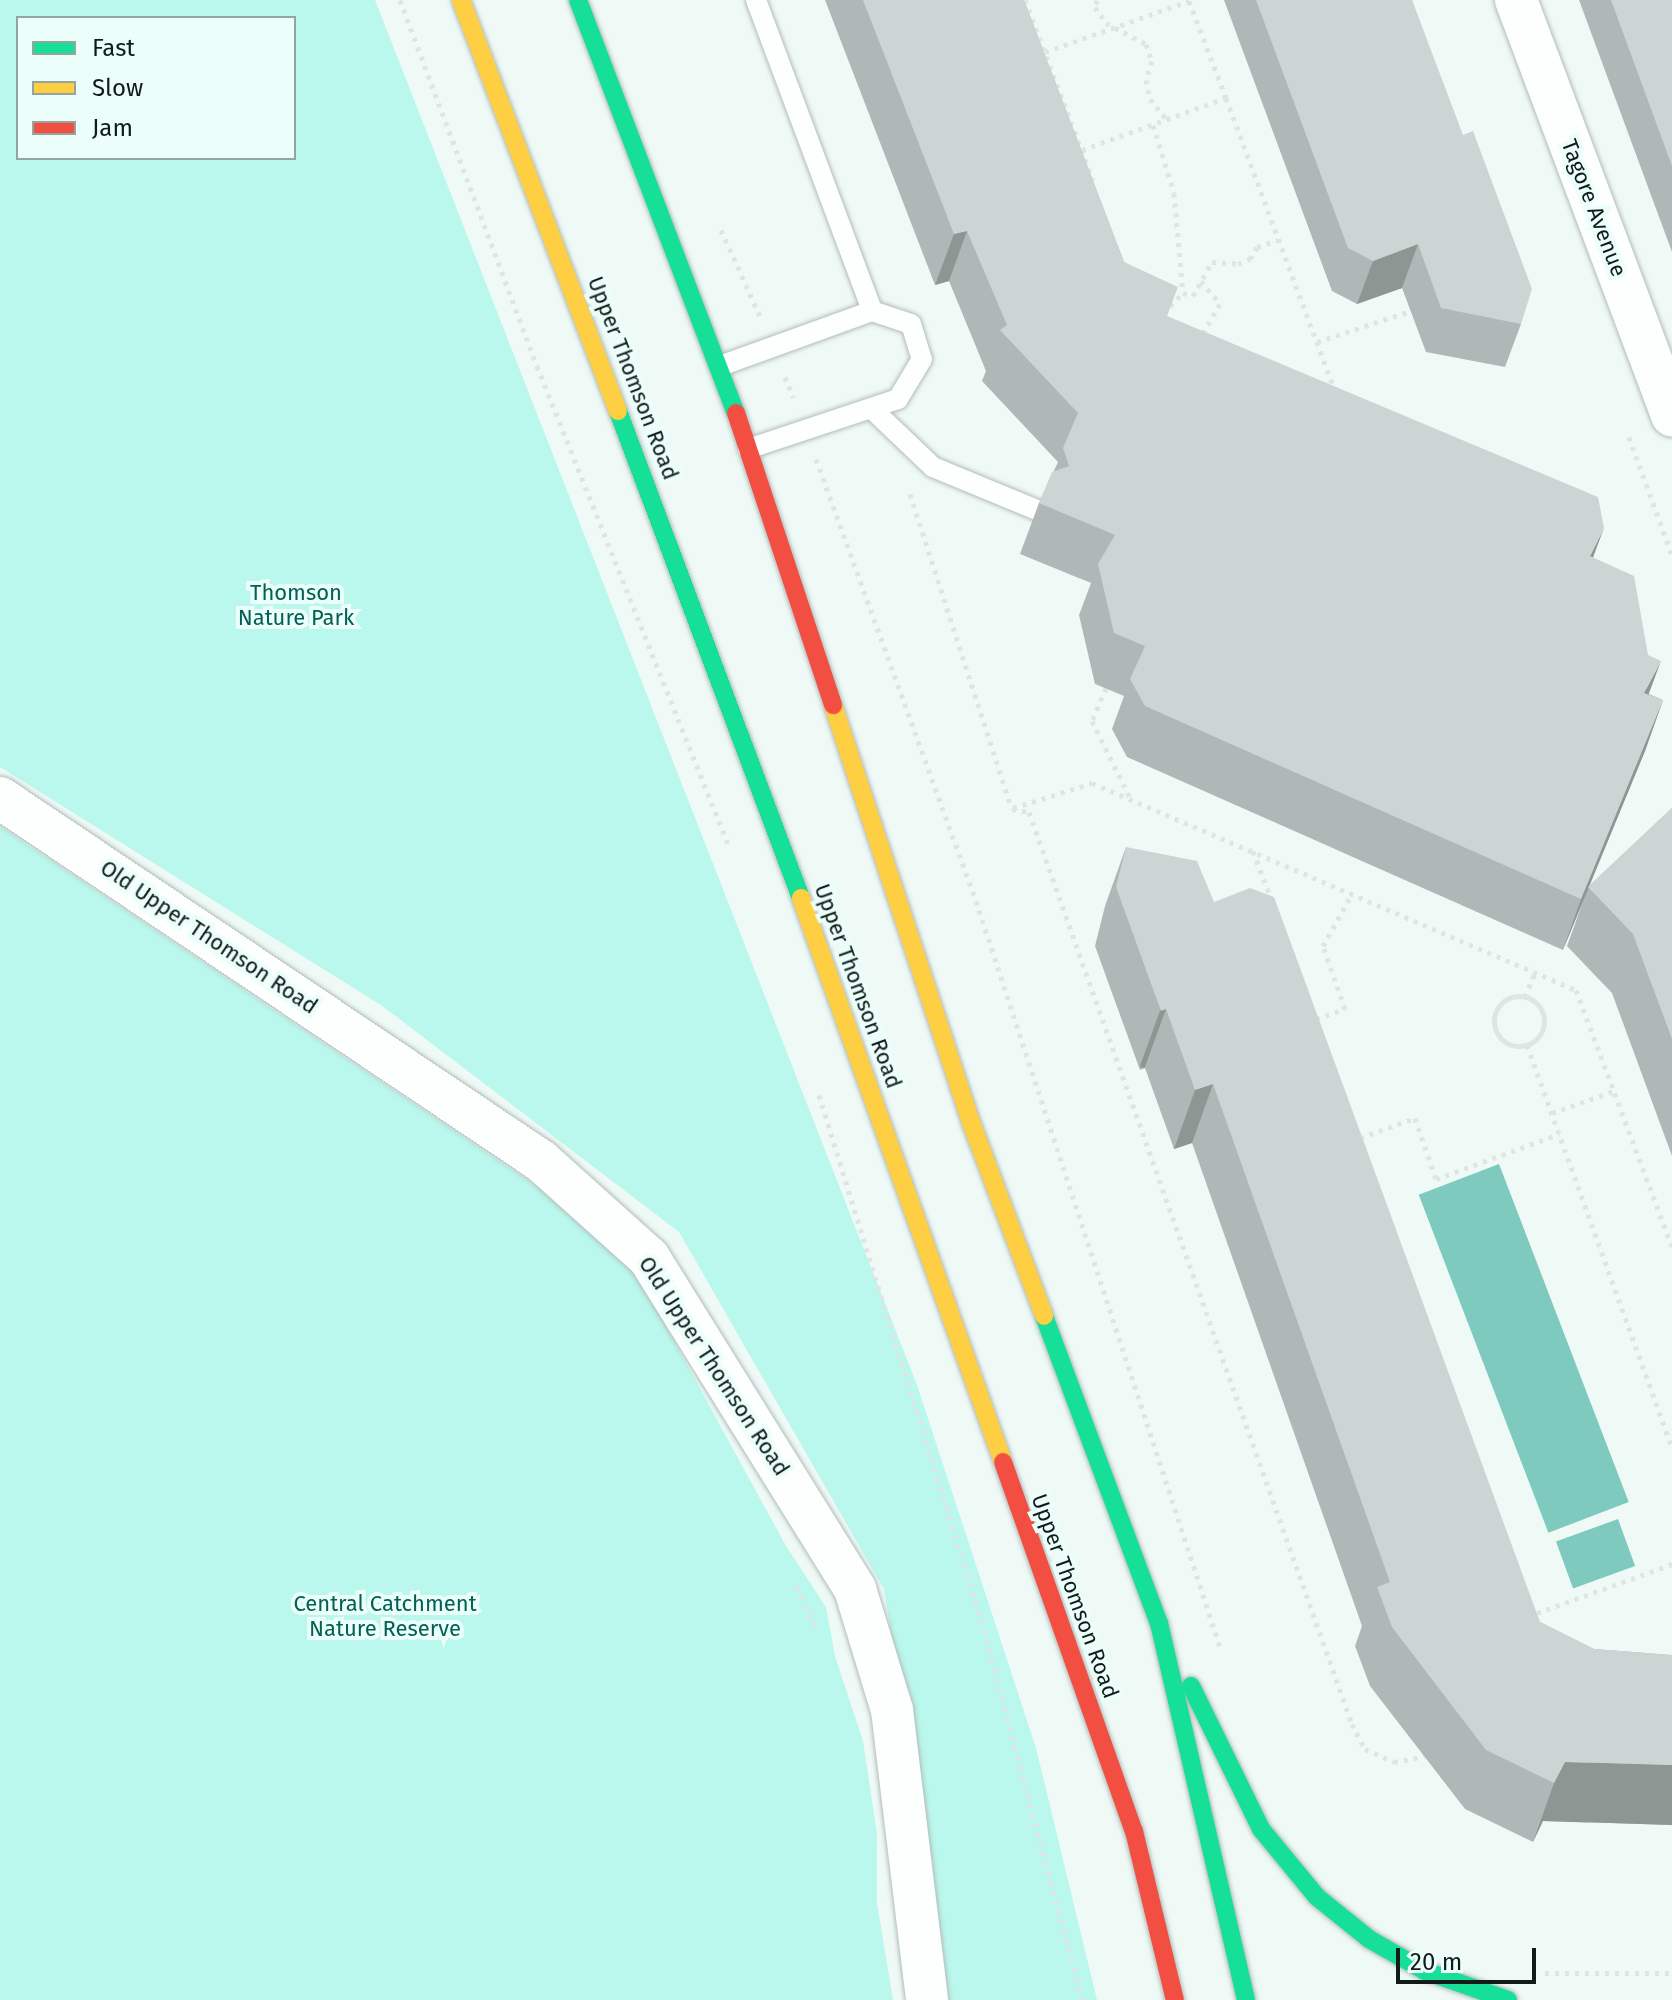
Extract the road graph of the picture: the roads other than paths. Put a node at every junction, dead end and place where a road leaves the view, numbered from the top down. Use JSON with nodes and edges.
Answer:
{"nodes":[{"id":1,"x":461,"y":0,"type":"edge"},
{"id":2,"x":578,"y":0,"type":"edge"},
{"id":3,"x":756,"y":0,"type":"edge"},
{"id":4,"x":1516,"y":0,"type":"edge"},
{"id":5,"x":872,"y":311,"type":"junction"},
{"id":6,"x":720,"y":366,"type":"junction"},
{"id":7,"x":872,"y":409,"type":"junction"},
{"id":8,"x":1672,"y":416,"type":"edge"},
{"id":9,"x":748,"y":449,"type":"junction"},
{"id":10,"x":1039,"y":511,"type":"dead end"},
{"id":11,"x":0,"y":798,"type":"edge"},
{"id":12,"x":1159,"y":1623,"type":"junction"},
{"id":13,"x":927,"y":2000,"type":"edge"},
{"id":14,"x":1175,"y":2000,"type":"edge"},
{"id":15,"x":1246,"y":2000,"type":"edge"},
{"id":16,"x":1508,"y":2000,"type":"edge"}],
"edges":[{"from":1,"to":14,"type":"main road","name":"Upper Thomson Road"},
{"from":2,"to":6,"type":"main road"},
{"from":3,"to":5,"type":"lane"},
{"from":4,"to":8,"type":"street","name":"Tagore Avenue"},
{"from":5,"to":6,"type":"lane"},
{"from":5,"to":7,"type":"lane"},
{"from":6,"to":9,"type":"main road"},
{"from":7,"to":9,"type":"lane"},
{"from":7,"to":10,"type":"lane"},
{"from":9,"to":12,"type":"main road"},
{"from":11,"to":13,"type":"street","name":"Old Upper Thomson Road"},
{"from":12,"to":15,"type":"main road"},
{"from":12,"to":16,"type":"main road"}]}
